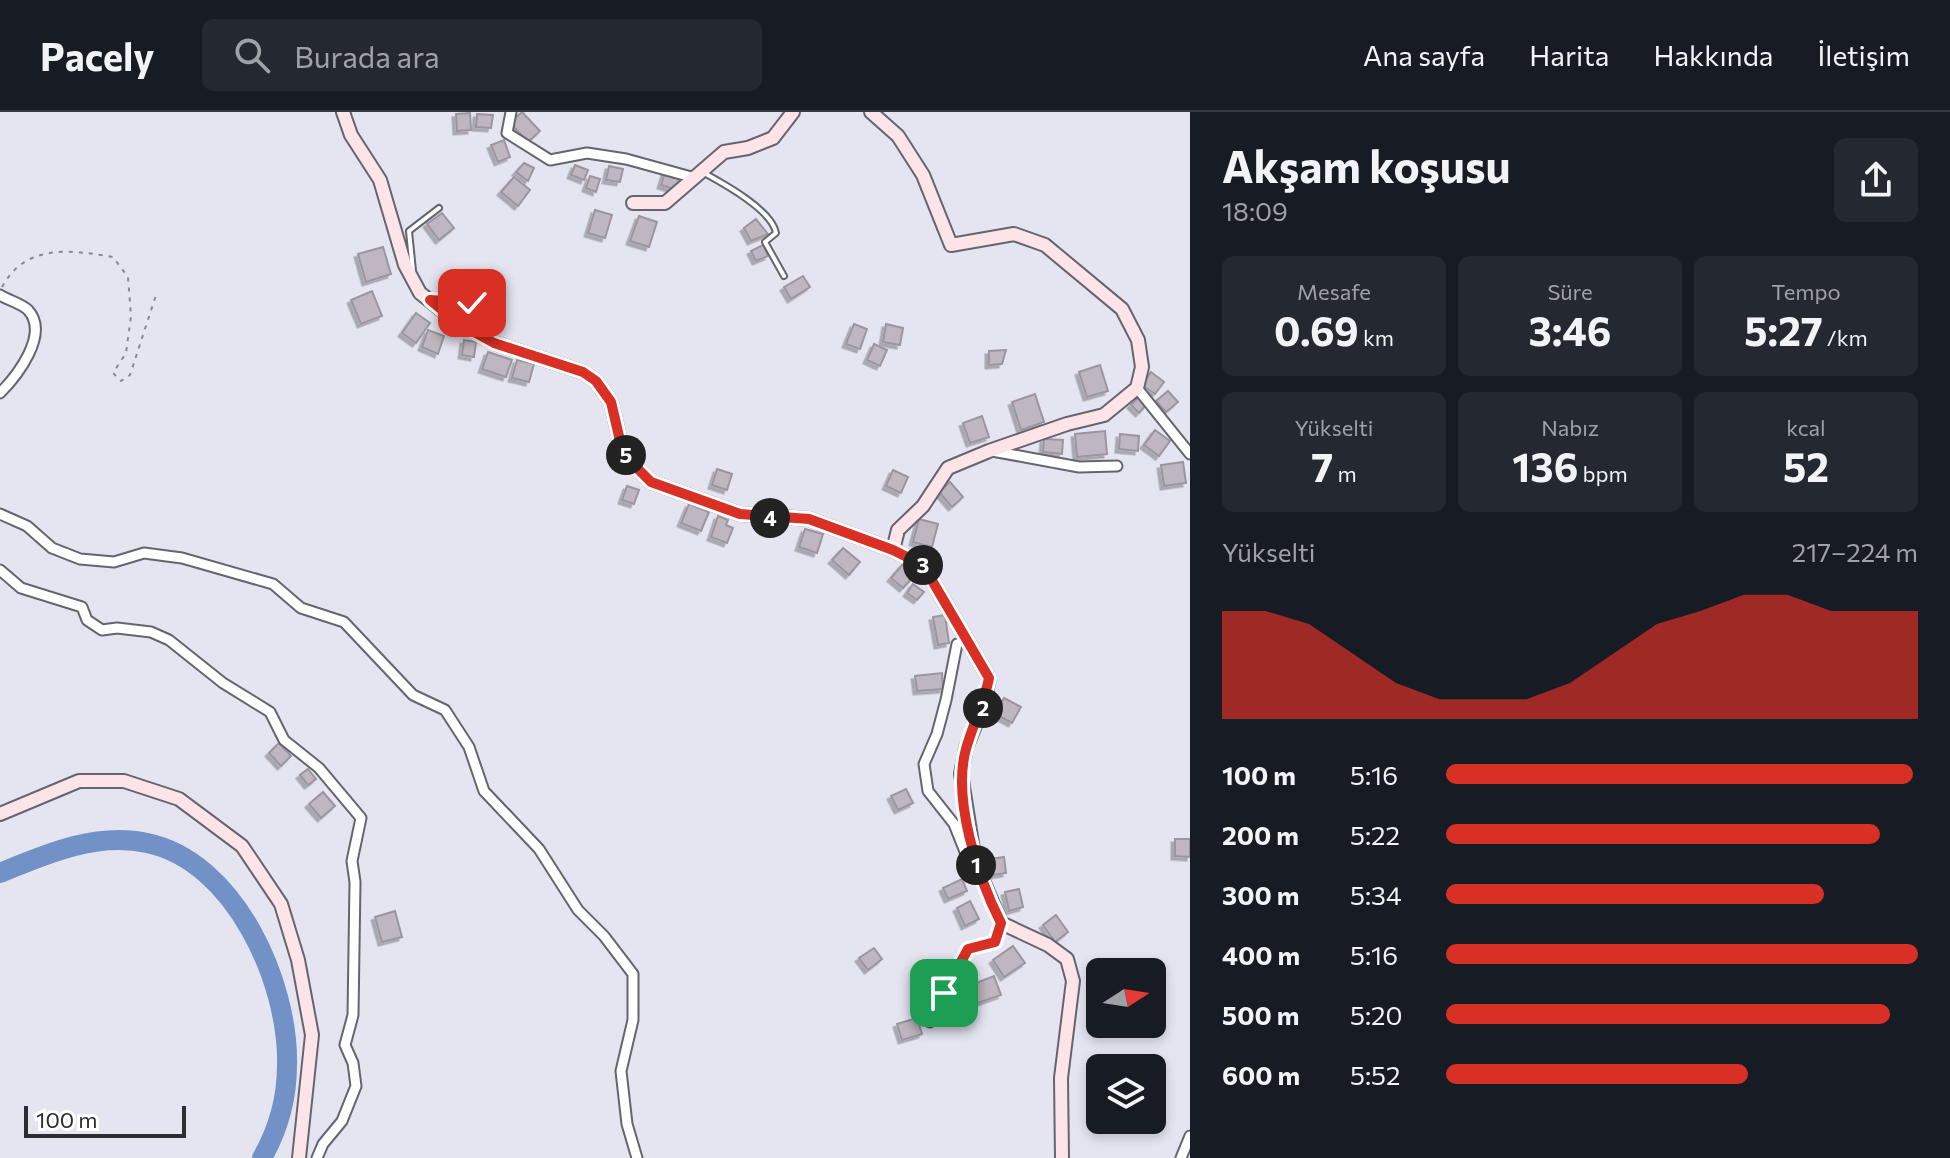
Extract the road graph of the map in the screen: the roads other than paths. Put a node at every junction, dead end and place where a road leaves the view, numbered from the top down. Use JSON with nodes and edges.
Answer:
{"nodes":[{"id":1,"x":343,"y":112,"type":"edge"},
{"id":2,"x":511,"y":112,"type":"edge"},
{"id":3,"x":793,"y":112,"type":"edge"},
{"id":4,"x":871,"y":112,"type":"edge"},
{"id":5,"x":699,"y":175,"type":"junction"},
{"id":6,"x":633,"y":203,"type":"dead end"},
{"id":7,"x":439,"y":208,"type":"dead end"},
{"id":8,"x":784,"y":276,"type":"dead end"},
{"id":9,"x":414,"y":282,"type":"junction"},
{"id":10,"x":480,"y":287,"type":"dead end"},
{"id":11,"x":0,"y":296,"type":"edge"},
{"id":12,"x":430,"y":300,"type":"junction"},
{"id":13,"x":1137,"y":388,"type":"junction"},
{"id":14,"x":0,"y":393,"type":"edge"},
{"id":15,"x":989,"y":451,"type":"junction"},
{"id":16,"x":1190,"y":454,"type":"edge"},
{"id":17,"x":1117,"y":466,"type":"dead end"},
{"id":18,"x":0,"y":514,"type":"edge"},
{"id":19,"x":893,"y":550,"type":"junction"},
{"id":20,"x":0,"y":570,"type":"edge"},
{"id":21,"x":957,"y":644,"type":"dead end"},
{"id":22,"x":0,"y":814,"type":"edge"},
{"id":23,"x":975,"y":862,"type":"junction"},
{"id":24,"x":1001,"y":923,"type":"junction"},
{"id":25,"x":930,"y":1022,"type":"dead end"},
{"id":26,"x":1190,"y":1136,"type":"edge"},
{"id":27,"x":299,"y":1158,"type":"edge"},
{"id":28,"x":317,"y":1158,"type":"edge"},
{"id":29,"x":637,"y":1158,"type":"edge"},
{"id":30,"x":1062,"y":1158,"type":"edge"},
{"id":31,"x":1181,"y":1158,"type":"edge"}],
"edges":[{"from":1,"to":9,"type":"street"},
{"from":2,"to":5,"type":"street"},
{"from":3,"to":5,"type":"street"},
{"from":4,"to":13,"type":"street"},
{"from":5,"to":6,"type":"street"},
{"from":5,"to":8,"type":"lane"},
{"from":7,"to":9,"type":"lane"},
{"from":9,"to":12,"type":"street"},
{"from":10,"to":12,"type":"lane"},
{"from":11,"to":14,"type":"street"},
{"from":12,"to":19,"type":"street"},
{"from":13,"to":15,"type":"street"},
{"from":13,"to":16,"type":"street"},
{"from":15,"to":17,"type":"street"},
{"from":15,"to":19,"type":"street"},
{"from":18,"to":29,"type":"street"},
{"from":19,"to":23,"type":"street"},
{"from":20,"to":28,"type":"street"},
{"from":21,"to":23,"type":"street"},
{"from":22,"to":27,"type":"street"},
{"from":23,"to":24,"type":"street"},
{"from":24,"to":25,"type":"street"},
{"from":24,"to":30,"type":"street"},
{"from":26,"to":31,"type":"street"}]}
